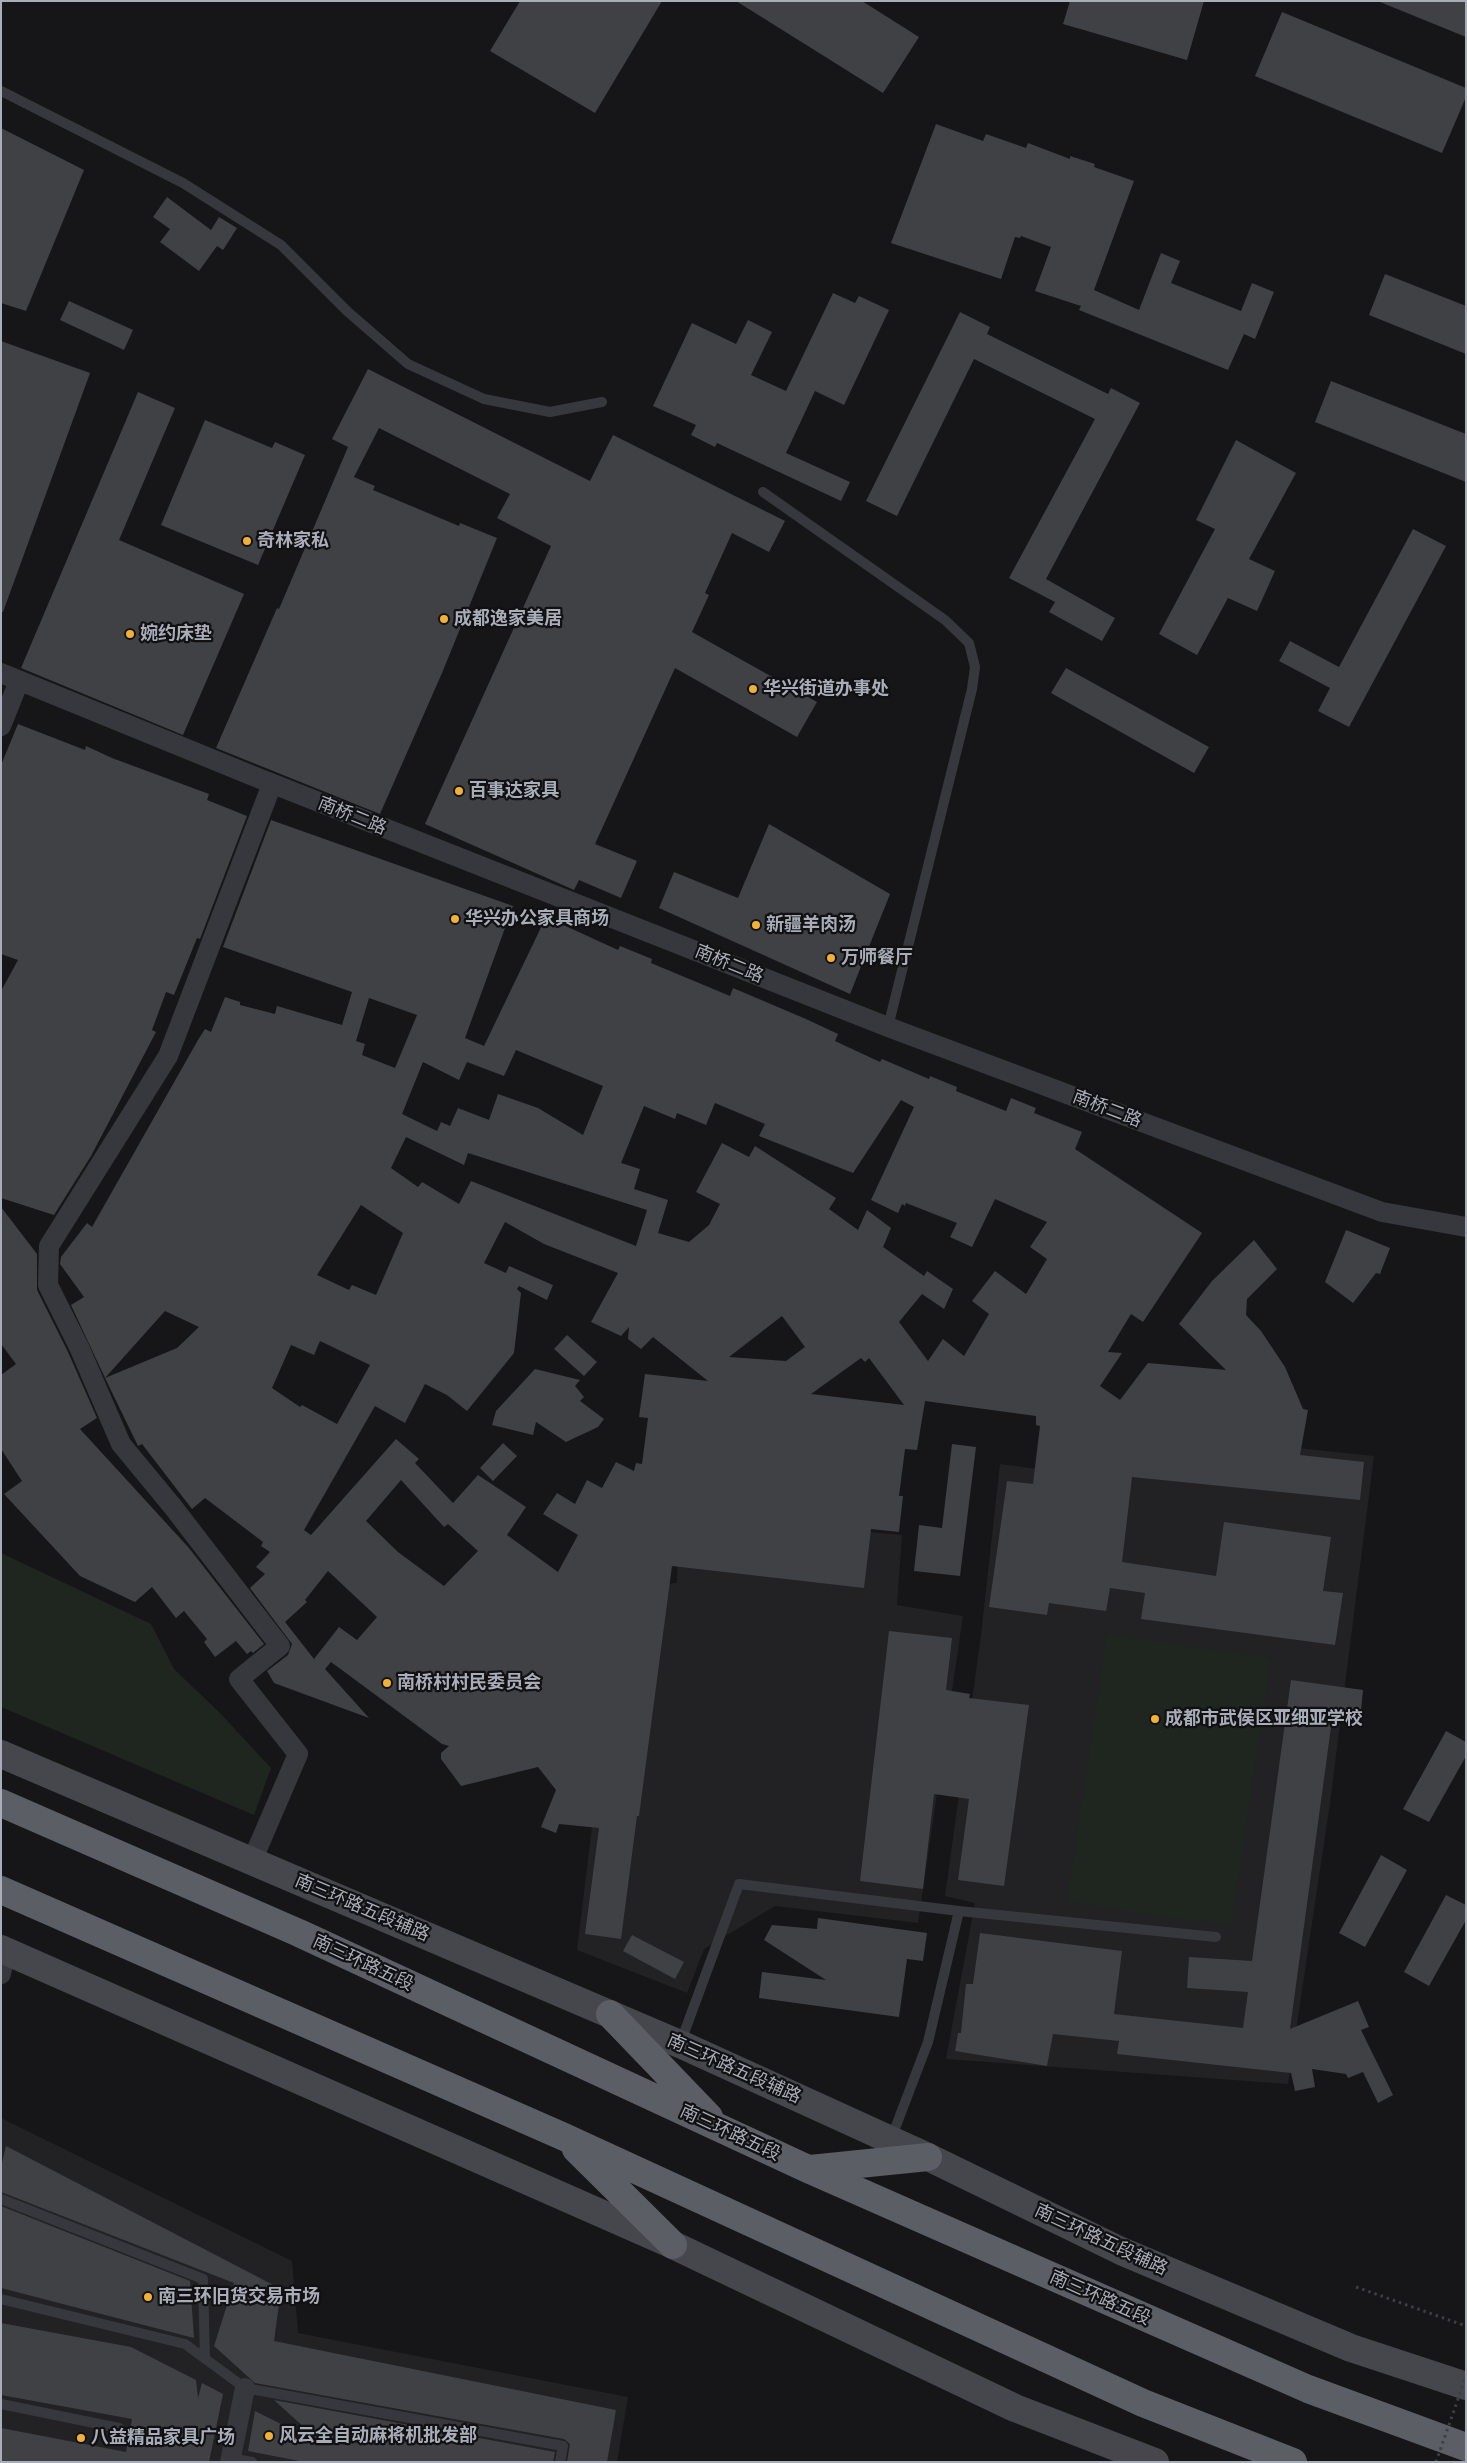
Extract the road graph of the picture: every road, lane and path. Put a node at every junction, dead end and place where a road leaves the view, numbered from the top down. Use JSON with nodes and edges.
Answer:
{"nodes":[{"id":1,"x":1,"y":91,"type":"edge"},
{"id":2,"x":602,"y":402,"type":"dead end"},
{"id":3,"x":763,"y":492,"type":"dead end"},
{"id":4,"x":10,"y":677,"type":"edge"},
{"id":5,"x":1,"y":726,"type":"edge"},
{"id":6,"x":272,"y":784,"type":"junction"},
{"id":7,"x":888,"y":1027,"type":"junction"},
{"id":8,"x":1466,"y":1228,"type":"edge"},
{"id":9,"x":1,"y":1754,"type":"edge"},
{"id":10,"x":1,"y":1804,"type":"edge"},
{"id":11,"x":252,"y":1861,"type":"junction"},
{"id":12,"x":1,"y":1890,"type":"edge"},
{"id":13,"x":959,"y":1911,"type":"junction"},
{"id":14,"x":1216,"y":1937,"type":"dead end"},
{"id":15,"x":3,"y":1958,"type":"edge"},
{"id":16,"x":610,"y":2014,"type":"junction"},
{"id":17,"x":680,"y":2044,"type":"junction"},
{"id":18,"x":720,"y":2128,"type":"junction"},
{"id":19,"x":562,"y":2136,"type":"junction"},
{"id":20,"x":891,"y":2140,"type":"junction"},
{"id":21,"x":928,"y":2157,"type":"junction"},
{"id":22,"x":808,"y":2169,"type":"junction"},
{"id":23,"x":1,"y":2199,"type":"edge"},
{"id":24,"x":672,"y":2246,"type":"junction"},
{"id":25,"x":1356,"y":2287,"type":"dead end"},
{"id":26,"x":1,"y":2299,"type":"edge"},
{"id":27,"x":1466,"y":2326,"type":"edge"},
{"id":28,"x":205,"y":2359,"type":"junction"},
{"id":29,"x":1466,"y":2376,"type":"edge"},
{"id":30,"x":1466,"y":2386,"type":"edge"},
{"id":31,"x":245,"y":2388,"type":"junction"},
{"id":32,"x":1,"y":2404,"type":"edge"},
{"id":33,"x":119,"y":2428,"type":"dead end"},
{"id":34,"x":1466,"y":2447,"type":"edge"},
{"id":35,"x":231,"y":2460,"type":"edge"},
{"id":36,"x":252,"y":2462,"type":"edge"},
{"id":37,"x":560,"y":2462,"type":"edge"},
{"id":38,"x":1154,"y":2462,"type":"edge"},
{"id":39,"x":1293,"y":2462,"type":"edge"},
{"id":40,"x":1436,"y":2462,"type":"edge"}],
"edges":[{"from":1,"to":2,"type":"lane"},
{"from":3,"to":7,"type":"lane"},
{"from":4,"to":5,"type":"street"},
{"from":4,"to":6,"type":"street","name":"南桥二路"},
{"from":6,"to":7,"type":"street","name":"南桥二路"},
{"from":6,"to":11,"type":"street"},
{"from":7,"to":8,"type":"street","name":"南桥二路"},
{"from":9,"to":11,"type":"main road","name":"南三环路五段辅路"},
{"from":10,"to":18,"type":"highway","name":"南三环路五段"},
{"from":11,"to":16,"type":"main road","name":"南三环路五段辅路"},
{"from":12,"to":19,"type":"highway"},
{"from":13,"to":14,"type":"lane"},
{"from":13,"to":17,"type":"lane"},
{"from":13,"to":20,"type":"lane"},
{"from":15,"to":24,"type":"main road"},
{"from":16,"to":17,"type":"main road","name":"南三环路五段辅路"},
{"from":16,"to":18,"type":"highway"},
{"from":17,"to":20,"type":"main road","name":"南三环路五段辅路"},
{"from":18,"to":22,"type":"highway","name":"南三环路五段"},
{"from":19,"to":24,"type":"highway"},
{"from":19,"to":39,"type":"highway"},
{"from":20,"to":21,"type":"main road","name":"南三环路五段辅路"},
{"from":21,"to":22,"type":"highway"},
{"from":21,"to":30,"type":"main road","name":"南三环路五段辅路"},
{"from":22,"to":34,"type":"highway","name":"南三环路五段"},
{"from":23,"to":28,"type":"lane"},
{"from":24,"to":38,"type":"main road"},
{"from":25,"to":27,"type":"path"},
{"from":26,"to":28,"type":"lane"},
{"from":28,"to":31,"type":"lane"},
{"from":29,"to":40,"type":"path","bridge":true},
{"from":31,"to":35,"type":"street"},
{"from":31,"to":37,"type":"lane"},
{"from":32,"to":33,"type":"lane"},
{"from":35,"to":36,"type":"lane"}]}
